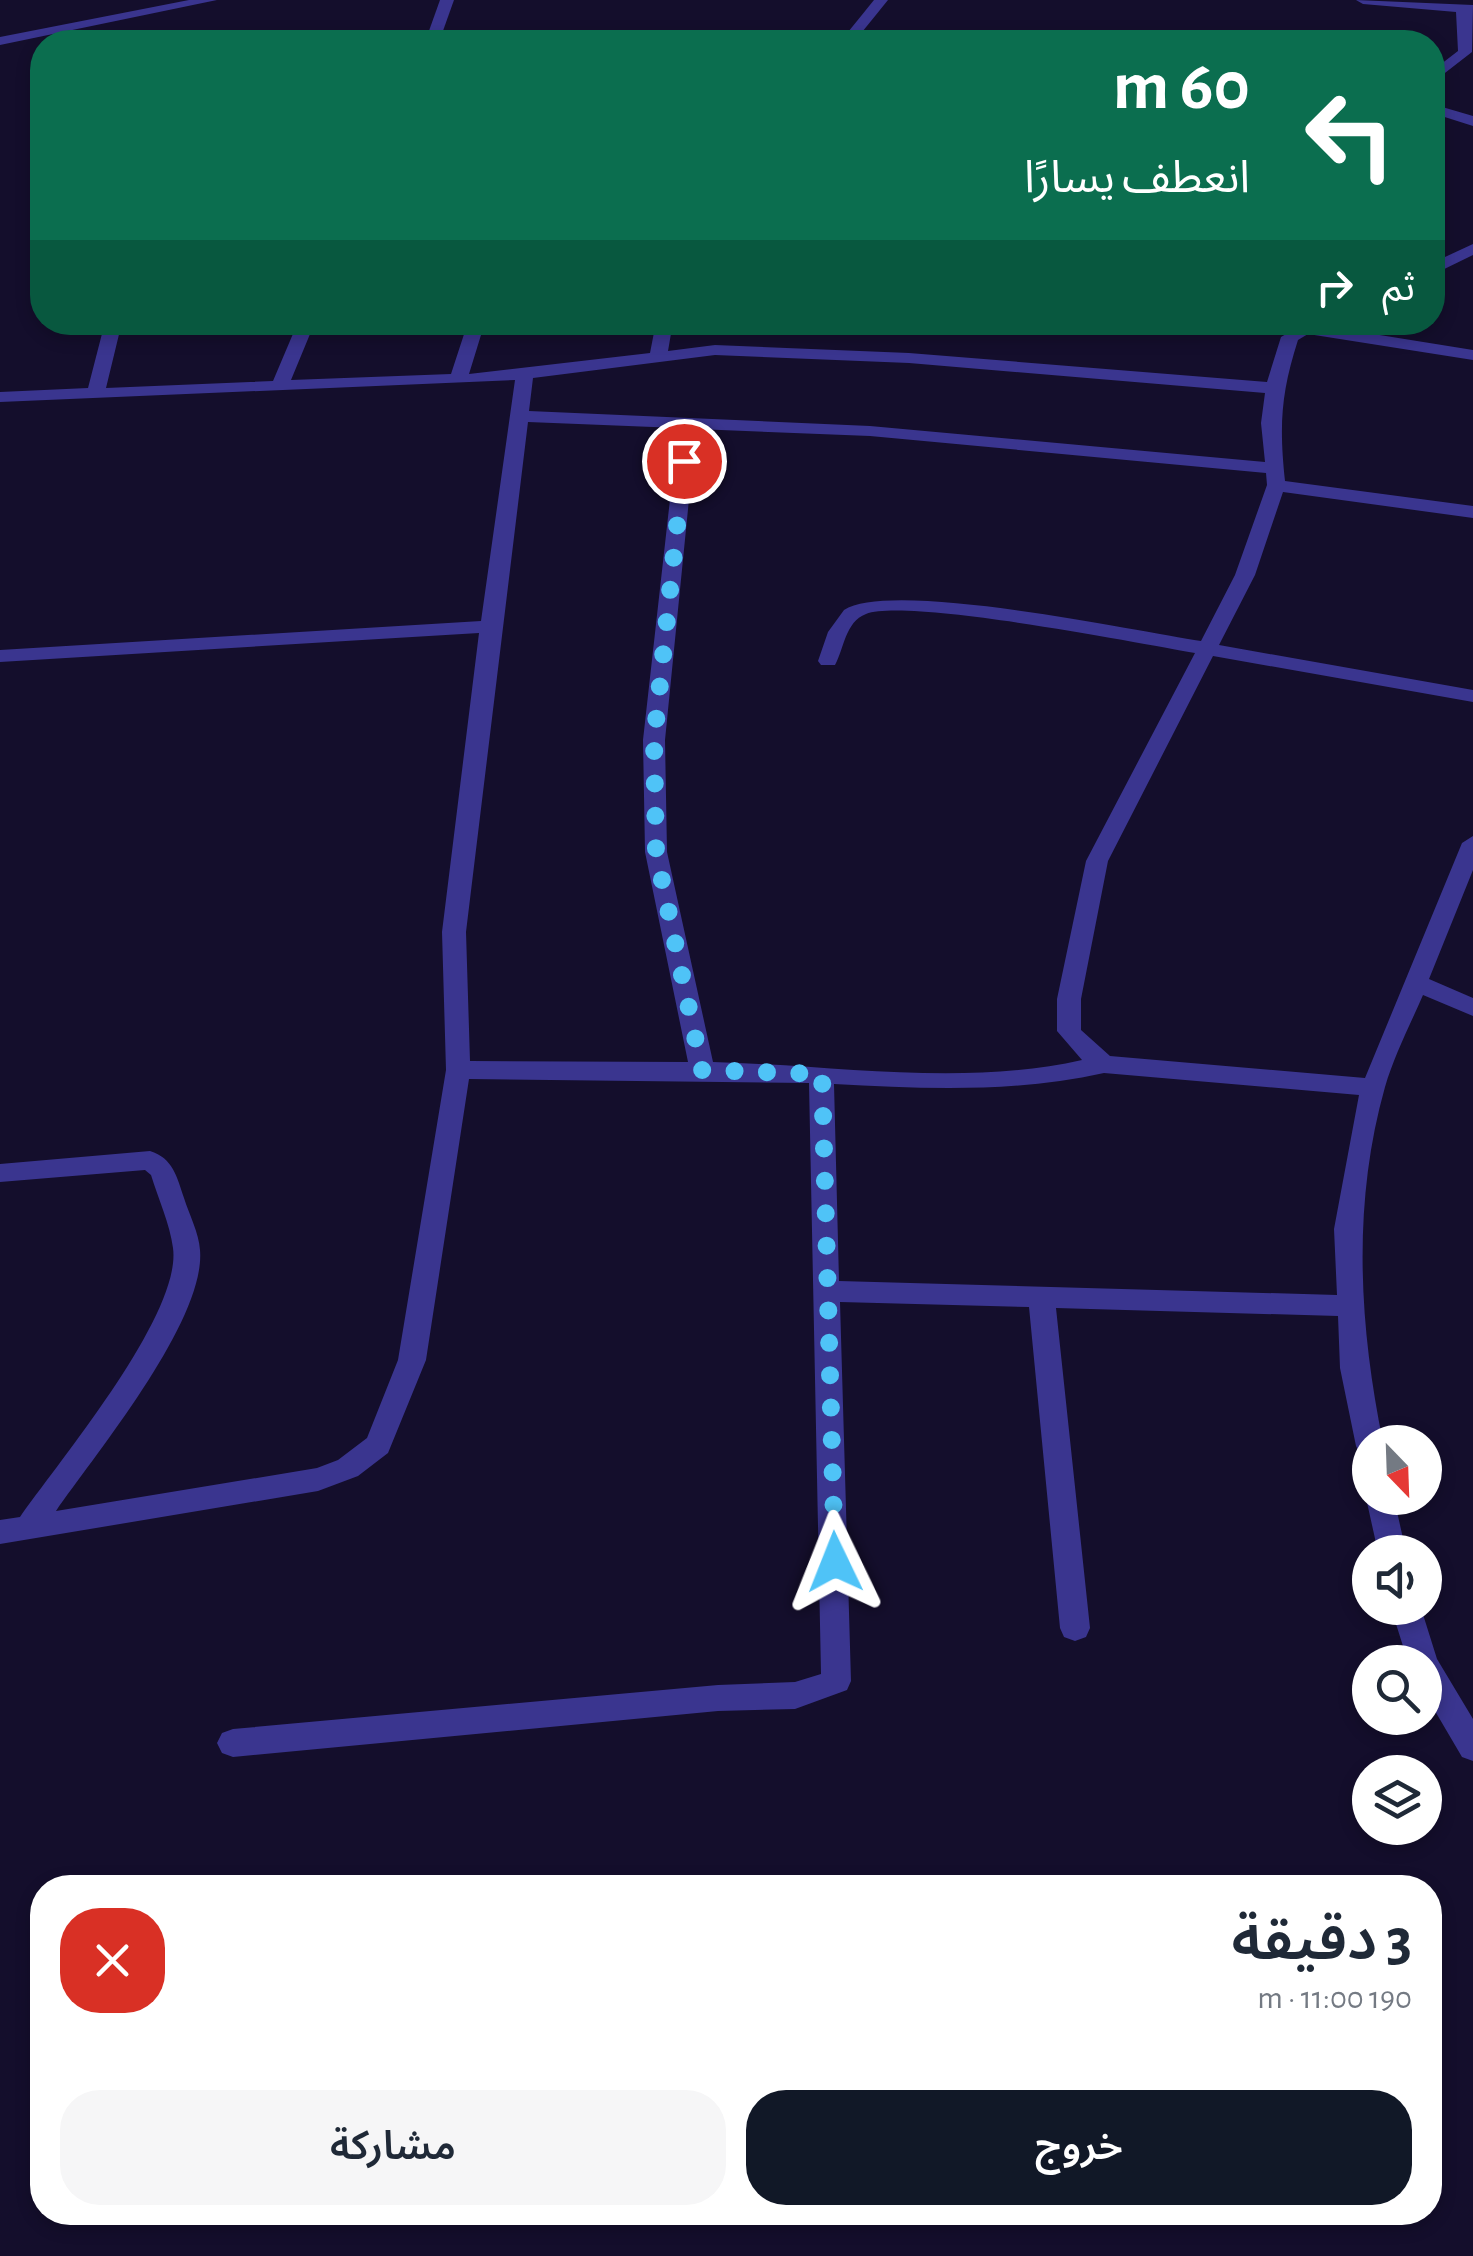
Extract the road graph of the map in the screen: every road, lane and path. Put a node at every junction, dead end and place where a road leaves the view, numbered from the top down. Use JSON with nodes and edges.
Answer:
{"nodes":[{"id":1,"x":98,"y":0,"type":"edge"},
{"id":2,"x":210,"y":0,"type":"edge"},
{"id":3,"x":446,"y":0,"type":"edge"},
{"id":4,"x":881,"y":0,"type":"edge"},
{"id":5,"x":1363,"y":0,"type":"edge"},
{"id":6,"x":1468,"y":8,"type":"edge"},
{"id":7,"x":107,"y":20,"type":"junction"},
{"id":8,"x":58,"y":30,"type":"edge"},
{"id":9,"x":436,"y":30,"type":"edge"},
{"id":10,"x":857,"y":30,"type":"edge"},
{"id":11,"x":30,"y":36,"type":"edge"},
{"id":12,"x":0,"y":42,"type":"edge"},
{"id":13,"x":1445,"y":69,"type":"edge"},
{"id":14,"x":1445,"y":112,"type":"edge"},
{"id":15,"x":1473,"y":121,"type":"edge"},
{"id":16,"x":1473,"y":249,"type":"edge"},
{"id":17,"x":1445,"y":263,"type":"edge"},
{"id":18,"x":111,"y":335,"type":"edge"},
{"id":19,"x":302,"y":335,"type":"edge"},
{"id":20,"x":473,"y":335,"type":"edge"},
{"id":21,"x":662,"y":335,"type":"edge"},
{"id":22,"x":1292,"y":335,"type":"edge"},
{"id":23,"x":1363,"y":335,"type":"edge"},
{"id":24,"x":658,"y":355,"type":"junction"},
{"id":25,"x":1473,"y":355,"type":"edge"},
{"id":26,"x":525,"y":375,"type":"junction"},
{"id":27,"x":458,"y":380,"type":"junction"},
{"id":28,"x":280,"y":384,"type":"junction"},
{"id":29,"x":1274,"y":388,"type":"junction"},
{"id":30,"x":96,"y":392,"type":"junction"},
{"id":31,"x":0,"y":397,"type":"edge"},
{"id":32,"x":519,"y":416,"type":"junction"},
{"id":33,"x":688,"y":422,"type":"junction"},
{"id":34,"x":1275,"y":476,"type":"junction"},
{"id":35,"x":1473,"y":512,"type":"edge"},
{"id":36,"x":490,"y":626,"type":"junction"},
{"id":37,"x":1208,"y":646,"type":"junction"},
{"id":38,"x":0,"y":656,"type":"edge"},
{"id":39,"x":828,"y":661,"type":"dead end"},
{"id":40,"x":1473,"y":696,"type":"edge"},
{"id":41,"x":1473,"y":843,"type":"edge"},
{"id":42,"x":1415,"y":982,"type":"junction"},
{"id":43,"x":1473,"y":1008,"type":"edge"},
{"id":44,"x":1104,"y":1064,"type":"junction"},
{"id":45,"x":458,"y":1070,"type":"junction"},
{"id":46,"x":702,"y":1070,"type":"junction"},
{"id":47,"x":822,"y":1074,"type":"junction"},
{"id":48,"x":1373,"y":1087,"type":"junction"},
{"id":49,"x":0,"y":1173,"type":"edge"},
{"id":50,"x":828,"y":1291,"type":"junction"},
{"id":51,"x":1040,"y":1296,"type":"junction"},
{"id":52,"x":1352,"y":1306,"type":"junction"},
{"id":53,"x":1366,"y":1425,"type":"edge"},
{"id":54,"x":30,"y":1527,"type":"junction"},
{"id":55,"x":0,"y":1532,"type":"edge"},
{"id":56,"x":1075,"y":1628,"type":"dead end"},
{"id":57,"x":1442,"y":1695,"type":"edge"},
{"id":58,"x":233,"y":1742,"type":"dead end"},
{"id":59,"x":1473,"y":1748,"type":"edge"}],
"edges":[{"from":1,"to":7,"type":"street"},
{"from":2,"to":7,"type":"street"},
{"from":3,"to":9,"type":"street"},
{"from":4,"to":10,"type":"street"},
{"from":5,"to":6,"type":"street"},
{"from":6,"to":13,"type":"street"},
{"from":7,"to":8,"type":"street"},
{"from":11,"to":12,"type":"street"},
{"from":14,"to":15,"type":"street"},
{"from":16,"to":17,"type":"street"},
{"from":18,"to":30,"type":"street"},
{"from":19,"to":28,"type":"street"},
{"from":20,"to":27,"type":"street"},
{"from":21,"to":24,"type":"street"},
{"from":22,"to":29,"type":"street"},
{"from":23,"to":25,"type":"street"},
{"from":24,"to":26,"type":"street"},
{"from":24,"to":29,"type":"street"},
{"from":26,"to":27,"type":"street"},
{"from":26,"to":32,"type":"street"},
{"from":27,"to":28,"type":"street"},
{"from":28,"to":30,"type":"street"},
{"from":29,"to":34,"type":"street"},
{"from":30,"to":31,"type":"street"},
{"from":32,"to":33,"type":"street"},
{"from":32,"to":36,"type":"street"},
{"from":33,"to":34,"type":"street"},
{"from":33,"to":46,"type":"street"},
{"from":34,"to":35,"type":"street"},
{"from":34,"to":37,"type":"street"},
{"from":36,"to":38,"type":"street"},
{"from":36,"to":45,"type":"street"},
{"from":37,"to":39,"type":"street"},
{"from":37,"to":40,"type":"street"},
{"from":37,"to":44,"type":"street"},
{"from":41,"to":42,"type":"street"},
{"from":42,"to":43,"type":"street"},
{"from":42,"to":48,"type":"street"},
{"from":44,"to":47,"type":"street"},
{"from":44,"to":48,"type":"street"},
{"from":45,"to":46,"type":"street"},
{"from":45,"to":54,"type":"street"},
{"from":46,"to":47,"type":"street"},
{"from":47,"to":50,"type":"street"},
{"from":48,"to":52,"type":"street"},
{"from":49,"to":54,"type":"street"},
{"from":50,"to":51,"type":"street"},
{"from":50,"to":58,"type":"street"},
{"from":51,"to":52,"type":"street"},
{"from":51,"to":56,"type":"street"},
{"from":52,"to":53,"type":"street"},
{"from":54,"to":55,"type":"street"},
{"from":57,"to":59,"type":"street"}]}
